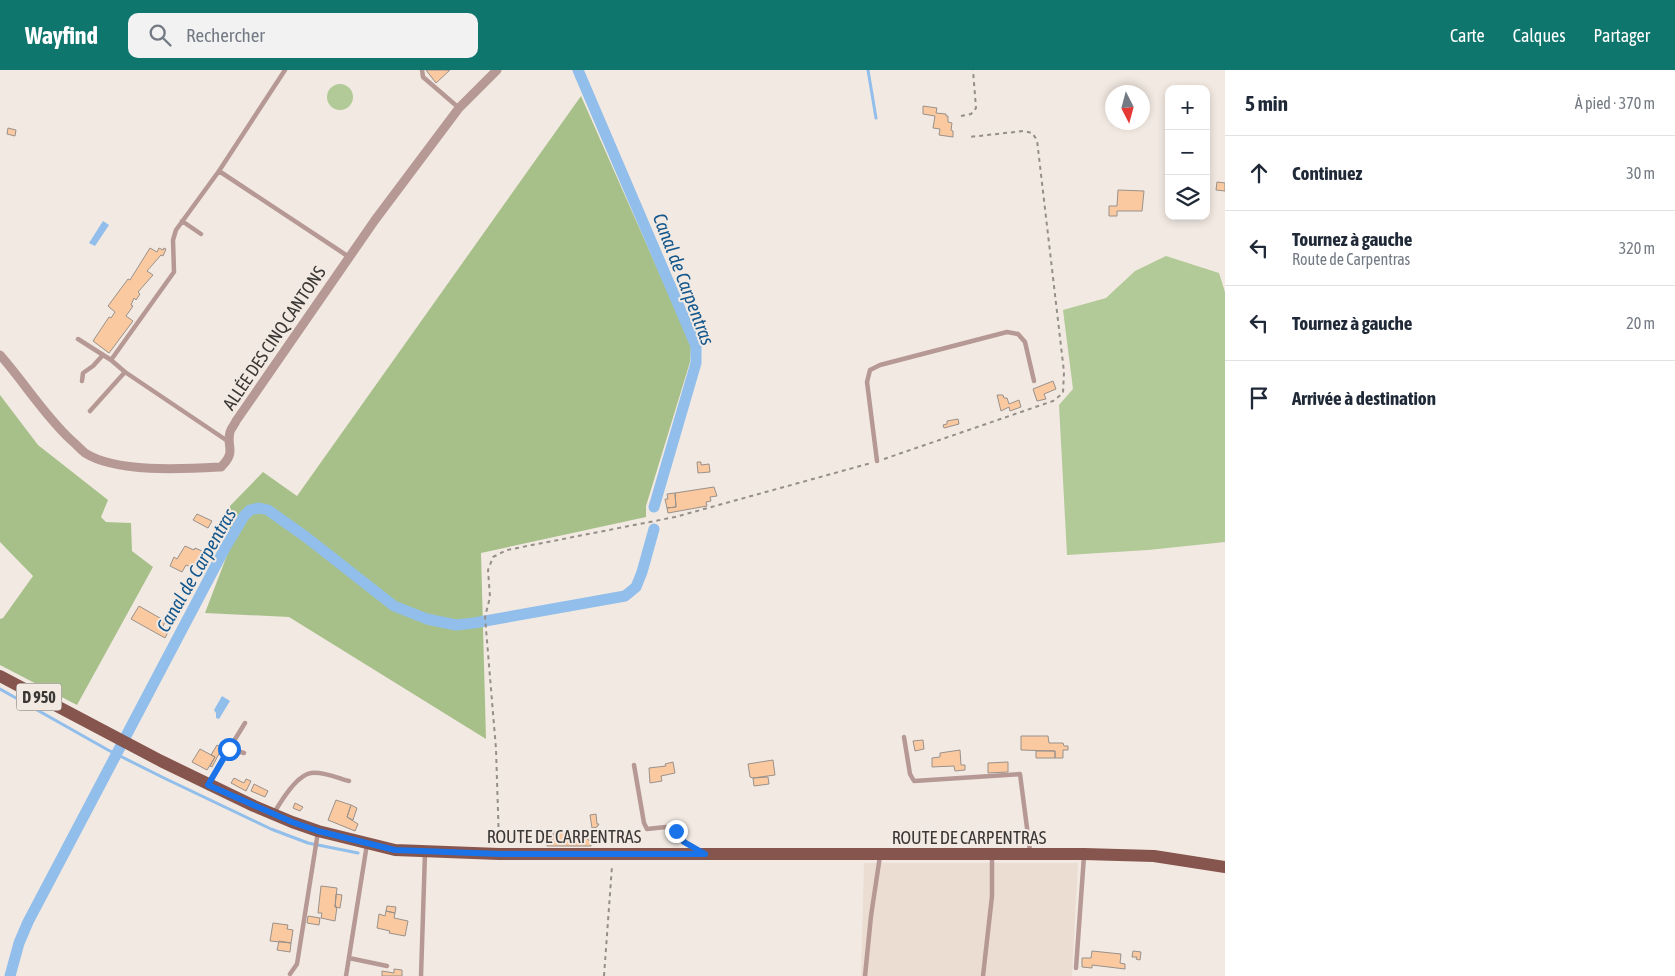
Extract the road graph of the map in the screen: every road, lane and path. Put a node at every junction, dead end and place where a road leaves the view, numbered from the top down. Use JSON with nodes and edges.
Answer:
{"nodes":[{"id":1,"x":285,"y":70,"type":"edge"},
{"id":2,"x":422,"y":70,"type":"edge"},
{"id":3,"x":497,"y":70,"type":"edge"},
{"id":4,"x":973,"y":70,"type":"edge"},
{"id":5,"x":459,"y":108,"type":"junction"},
{"id":6,"x":961,"y":116,"type":"dead end"},
{"id":7,"x":969,"y":137,"type":"dead end"},
{"id":8,"x":219,"y":171,"type":"junction"},
{"id":9,"x":182,"y":221,"type":"junction"},
{"id":10,"x":200,"y":234,"type":"dead end"},
{"id":11,"x":349,"y":257,"type":"junction"},
{"id":12,"x":78,"y":339,"type":"dead end"},
{"id":13,"x":103,"y":354,"type":"junction"},
{"id":14,"x":0,"y":355,"type":"edge"},
{"id":15,"x":111,"y":360,"type":"junction"},
{"id":16,"x":125,"y":372,"type":"junction"},
{"id":17,"x":1034,"y":381,"type":"dead end"},
{"id":18,"x":82,"y":382,"type":"dead end"},
{"id":19,"x":90,"y":411,"type":"dead end"},
{"id":20,"x":230,"y":443,"type":"junction"},
{"id":21,"x":877,"y":461,"type":"junction"},
{"id":22,"x":0,"y":676,"type":"edge"},
{"id":23,"x":246,"y":723,"type":"dead end"},
{"id":24,"x":904,"y":737,"type":"dead end"},
{"id":25,"x":229,"y":749,"type":"junction"},
{"id":26,"x":244,"y":753,"type":"dead end"},
{"id":27,"x":634,"y":765,"type":"dead end"},
{"id":28,"x":350,"y":780,"type":"dead end"},
{"id":29,"x":208,"y":785,"type":"junction"},
{"id":30,"x":273,"y":814,"type":"junction"},
{"id":31,"x":318,"y":831,"type":"junction"},
{"id":32,"x":367,"y":844,"type":"junction"},
{"id":33,"x":426,"y":852,"type":"junction"},
{"id":34,"x":500,"y":854,"type":"junction"},
{"id":35,"x":613,"y":854,"type":"junction"},
{"id":36,"x":705,"y":854,"type":"junction"},
{"id":37,"x":1084,"y":854,"type":"junction"},
{"id":38,"x":880,"y":855,"type":"junction"},
{"id":39,"x":992,"y":855,"type":"junction"},
{"id":40,"x":1031,"y":855,"type":"junction"},
{"id":41,"x":1225,"y":867,"type":"edge"},
{"id":42,"x":349,"y":958,"type":"junction"},
{"id":43,"x":387,"y":966,"type":"dead end"},
{"id":44,"x":1076,"y":968,"type":"dead end"},
{"id":45,"x":290,"y":974,"type":"dead end"},
{"id":46,"x":346,"y":976,"type":"edge"},
{"id":47,"x":421,"y":976,"type":"edge"},
{"id":48,"x":604,"y":976,"type":"edge"},
{"id":49,"x":865,"y":976,"type":"edge"},
{"id":50,"x":983,"y":976,"type":"edge"}],
"edges":[{"from":1,"to":8,"type":"lane"},
{"from":2,"to":5,"type":"lane"},
{"from":3,"to":5,"type":"street","name":"ALLÉE DES CINQ CANTONS"},
{"from":4,"to":6,"type":"path"},
{"from":5,"to":11,"type":"street","name":"ALLÉE DES CINQ CANTONS"},
{"from":7,"to":21,"type":"path"},
{"from":8,"to":9,"type":"lane"},
{"from":8,"to":11,"type":"lane"},
{"from":9,"to":10,"type":"lane"},
{"from":9,"to":15,"type":"lane"},
{"from":11,"to":20,"type":"street","name":"ALLÉE DES CINQ CANTONS"},
{"from":12,"to":13,"type":"lane"},
{"from":13,"to":15,"type":"lane"},
{"from":13,"to":18,"type":"lane"},
{"from":14,"to":20,"type":"street","name":"ALLÉE DES CINQ CANTONS"},
{"from":15,"to":16,"type":"lane"},
{"from":16,"to":19,"type":"lane"},
{"from":16,"to":20,"type":"lane"},
{"from":17,"to":21,"type":"lane"},
{"from":21,"to":34,"type":"path"},
{"from":22,"to":29,"type":"main road","name":"ROUTE DE CARPENTRAS","number":"D 950"},
{"from":23,"to":25,"type":"lane"},
{"from":24,"to":40,"type":"lane"},
{"from":25,"to":26,"type":"lane"},
{"from":25,"to":29,"type":"lane"},
{"from":27,"to":36,"type":"lane"},
{"from":28,"to":30,"type":"lane"},
{"from":29,"to":30,"type":"main road","name":"ROUTE DE CARPENTRAS","number":"D 950"},
{"from":30,"to":31,"type":"main road","name":"ROUTE DE CARPENTRAS","number":"D 950"},
{"from":31,"to":32,"type":"main road","name":"ROUTE DE CARPENTRAS","number":"D 950"},
{"from":31,"to":45,"type":"lane"},
{"from":32,"to":33,"type":"main road","name":"ROUTE DE CARPENTRAS","number":"D 950"},
{"from":32,"to":42,"type":"lane"},
{"from":33,"to":34,"type":"main road","name":"ROUTE DE CARPENTRAS","number":"D 950"},
{"from":33,"to":47,"type":"lane"},
{"from":34,"to":35,"type":"main road","name":"ROUTE DE CARPENTRAS","number":"D 950"},
{"from":35,"to":36,"type":"main road","name":"ROUTE DE CARPENTRAS","number":"D 950"},
{"from":35,"to":48,"type":"path"},
{"from":36,"to":38,"type":"main road","name":"ROUTE DE CARPENTRAS","number":"D 950"},
{"from":37,"to":40,"type":"main road","name":"ROUTE DE CARPENTRAS","number":"D 950"},
{"from":37,"to":41,"type":"main road","name":"ROUTE DE CARPENTRAS","number":"D 950"},
{"from":37,"to":44,"type":"lane"},
{"from":38,"to":39,"type":"main road","name":"ROUTE DE CARPENTRAS","number":"D 950"},
{"from":38,"to":49,"type":"lane"},
{"from":39,"to":40,"type":"main road","name":"ROUTE DE CARPENTRAS","number":"D 950"},
{"from":39,"to":50,"type":"lane"},
{"from":42,"to":43,"type":"lane"},
{"from":42,"to":46,"type":"lane"}]}
